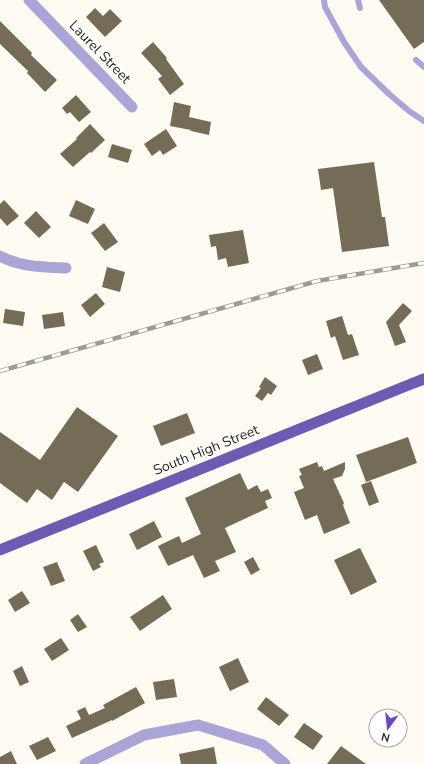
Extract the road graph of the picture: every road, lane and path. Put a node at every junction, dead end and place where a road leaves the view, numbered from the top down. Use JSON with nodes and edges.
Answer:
{"nodes":[{"id":1,"x":29,"y":0,"type":"edge"},
{"id":2,"x":324,"y":0,"type":"edge"},
{"id":3,"x":358,"y":0,"type":"edge"},
{"id":4,"x":360,"y":8,"type":"dead end"},
{"id":5,"x":416,"y":60,"type":"dead end"},
{"id":6,"x":424,"y":67,"type":"edge"},
{"id":7,"x":132,"y":107,"type":"dead end"},
{"id":8,"x":424,"y":121,"type":"edge"},
{"id":9,"x":0,"y":256,"type":"edge"},
{"id":10,"x":66,"y":268,"type":"dead end"},
{"id":11,"x":424,"y":379,"type":"edge"},
{"id":12,"x":0,"y":550,"type":"edge"},
{"id":13,"x":85,"y":764,"type":"edge"},
{"id":14,"x":285,"y":764,"type":"edge"}],
"edges":[{"from":1,"to":7,"type":"street","name":"Laurel Street"},
{"from":2,"to":8,"type":"lane"},
{"from":3,"to":4,"type":"lane"},
{"from":5,"to":6,"type":"lane"},
{"from":9,"to":10,"type":"street"},
{"from":11,"to":12,"type":"main road","name":"South High Street"},
{"from":13,"to":14,"type":"street"}]}
